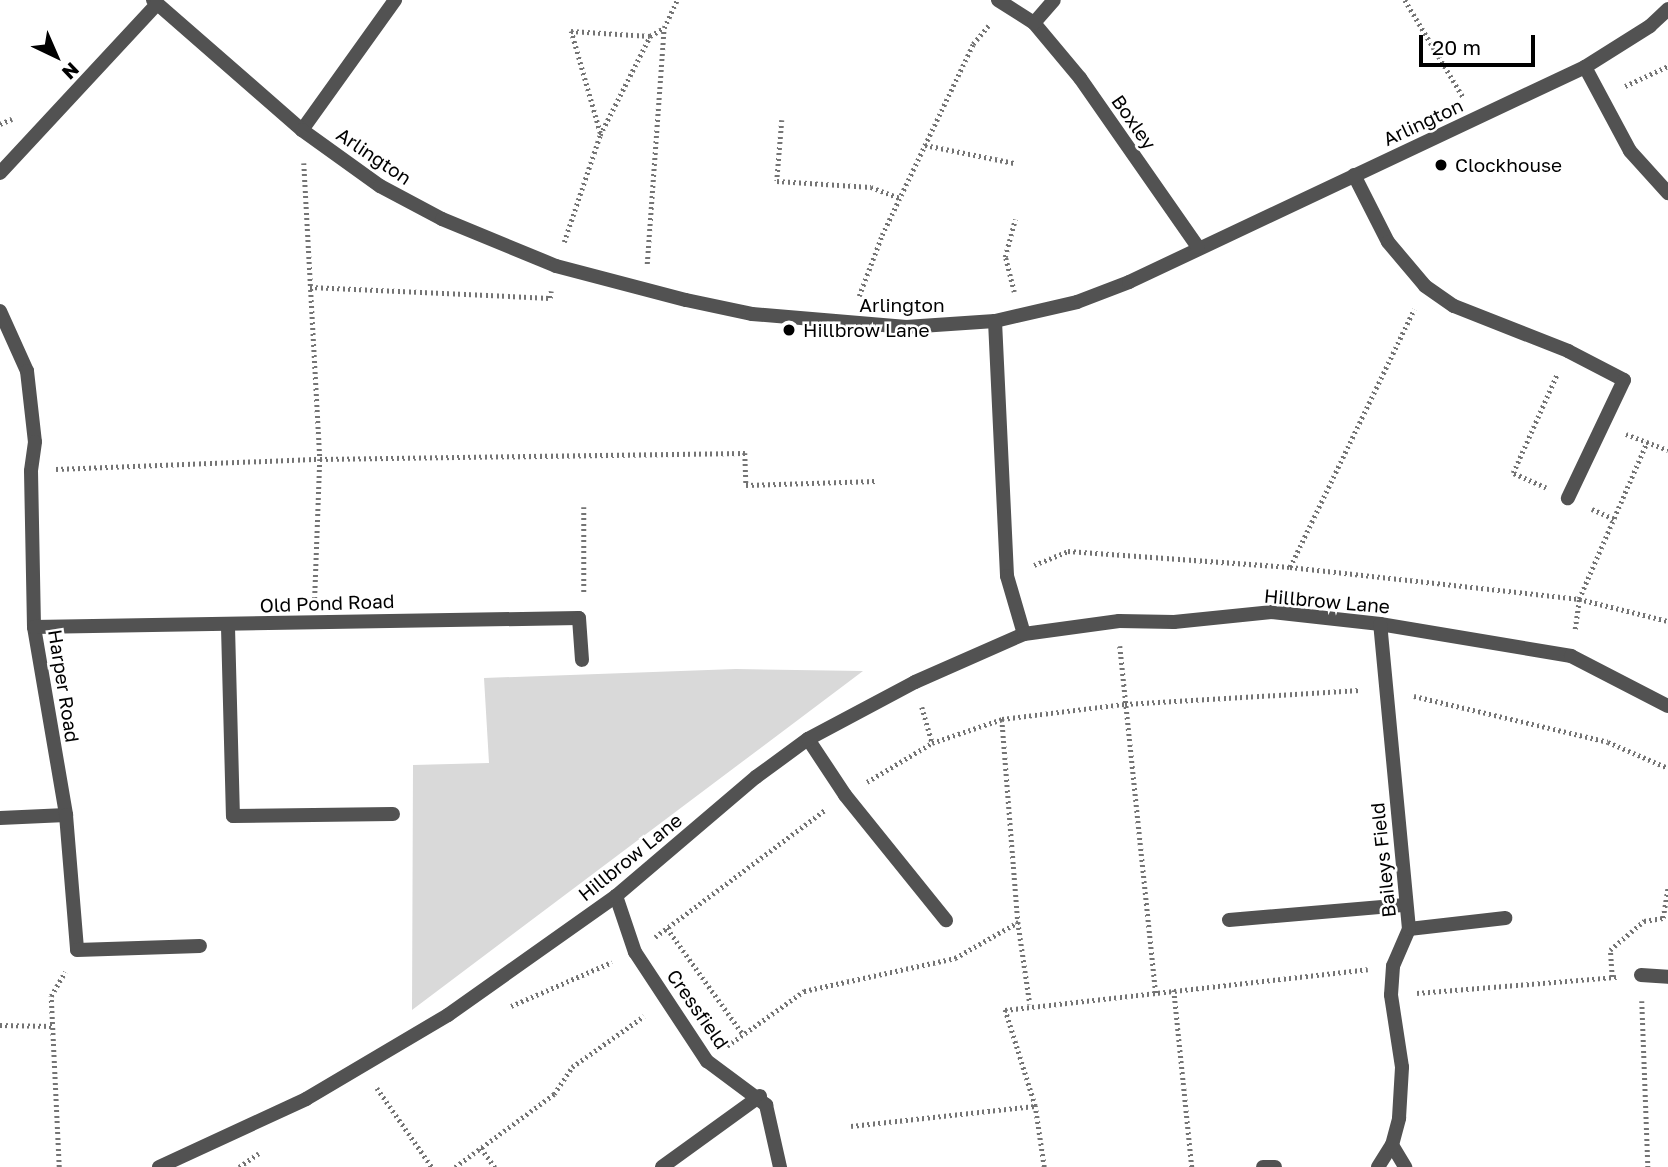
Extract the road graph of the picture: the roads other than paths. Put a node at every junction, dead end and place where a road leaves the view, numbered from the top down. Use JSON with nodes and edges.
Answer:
{"nodes":[{"id":1,"x":395,"y":0,"type":"edge"},
{"id":2,"x":1054,"y":0,"type":"edge"},
{"id":3,"x":155,"y":2,"type":"edge"},
{"id":4,"x":1002,"y":2,"type":"edge"},
{"id":5,"x":1668,"y":9,"type":"edge"},
{"id":6,"x":1034,"y":23,"type":"junction"},
{"id":7,"x":1585,"y":67,"type":"junction"},
{"id":8,"x":302,"y":130,"type":"junction"},
{"id":9,"x":0,"y":173,"type":"edge"},
{"id":10,"x":1354,"y":175,"type":"junction"},
{"id":11,"x":1668,"y":193,"type":"edge"},
{"id":12,"x":1198,"y":247,"type":"junction"},
{"id":13,"x":0,"y":311,"type":"edge"},
{"id":14,"x":995,"y":321,"type":"junction"},
{"id":15,"x":1568,"y":498,"type":"road end"},
{"id":16,"x":1380,"y":624,"type":"junction"},
{"id":17,"x":228,"y":627,"type":"junction"},
{"id":18,"x":34,"y":628,"type":"junction"},
{"id":19,"x":1024,"y":634,"type":"junction"},
{"id":20,"x":582,"y":660,"type":"dead end"},
{"id":21,"x":1668,"y":706,"type":"edge"},
{"id":22,"x":808,"y":739,"type":"junction"},
{"id":23,"x":66,"y":814,"type":"junction"},
{"id":24,"x":393,"y":814,"type":"dead end"},
{"id":25,"x":0,"y":818,"type":"edge"},
{"id":26,"x":616,"y":896,"type":"junction"},
{"id":27,"x":1405,"y":905,"type":"junction"},
{"id":28,"x":1505,"y":918,"type":"dead end"},
{"id":29,"x":946,"y":920,"type":"dead end"},
{"id":30,"x":1229,"y":920,"type":"dead end"},
{"id":31,"x":1409,"y":929,"type":"junction"},
{"id":32,"x":200,"y":946,"type":"dead end"},
{"id":33,"x":1642,"y":975,"type":"road end"},
{"id":34,"x":1668,"y":977,"type":"edge"},
{"id":35,"x":760,"y":1096,"type":"junction"},
{"id":36,"x":1391,"y":1145,"type":"junction"},
{"id":37,"x":159,"y":1167,"type":"edge"},
{"id":38,"x":662,"y":1167,"type":"edge"},
{"id":39,"x":779,"y":1167,"type":"edge"},
{"id":40,"x":1262,"y":1167,"type":"edge"},
{"id":41,"x":1275,"y":1167,"type":"edge"},
{"id":42,"x":1377,"y":1167,"type":"edge"},
{"id":43,"x":1405,"y":1167,"type":"edge"}],
"edges":[{"from":1,"to":8,"type":"street"},
{"from":2,"to":6,"type":"street"},
{"from":3,"to":8,"type":"street","name":"Arlington"},
{"from":3,"to":9,"type":"street"},
{"from":4,"to":6,"type":"street","name":"Boxley"},
{"from":5,"to":7,"type":"street","name":"Arlington"},
{"from":6,"to":12,"type":"street","name":"Boxley"},
{"from":7,"to":10,"type":"street","name":"Arlington"},
{"from":7,"to":11,"type":"street"},
{"from":8,"to":14,"type":"street","name":"Arlington"},
{"from":10,"to":12,"type":"street","name":"Arlington"},
{"from":10,"to":15,"type":"street"},
{"from":12,"to":14,"type":"street","name":"Arlington"},
{"from":13,"to":18,"type":"street","name":"Harper Road"},
{"from":14,"to":19,"type":"street"},
{"from":16,"to":19,"type":"street","name":"Hillbrow Lane"},
{"from":16,"to":21,"type":"street","name":"Hillbrow Lane"},
{"from":16,"to":27,"type":"street","name":"Baileys Field"},
{"from":17,"to":18,"type":"street","name":"Old Pond Road"},
{"from":17,"to":20,"type":"street","name":"Old Pond Road"},
{"from":17,"to":24,"type":"street"},
{"from":18,"to":23,"type":"street","name":"Harper Road"},
{"from":19,"to":22,"type":"street","name":"Hillbrow Lane"},
{"from":22,"to":26,"type":"street","name":"Hillbrow Lane"},
{"from":22,"to":29,"type":"street"},
{"from":23,"to":25,"type":"street"},
{"from":23,"to":32,"type":"street","name":"Harper Road"},
{"from":26,"to":35,"type":"street","name":"Cressfield"},
{"from":26,"to":37,"type":"street","name":"Hillbrow Lane"},
{"from":27,"to":30,"type":"street"},
{"from":27,"to":31,"type":"street","name":"Baileys Field"},
{"from":28,"to":31,"type":"street"},
{"from":31,"to":36,"type":"street","name":"Baileys Field"},
{"from":33,"to":34,"type":"street"},
{"from":35,"to":38,"type":"street"},
{"from":35,"to":39,"type":"street"},
{"from":36,"to":42,"type":"street","name":"Baileys Field"},
{"from":36,"to":43,"type":"street"},
{"from":40,"to":41,"type":"street"}]}
